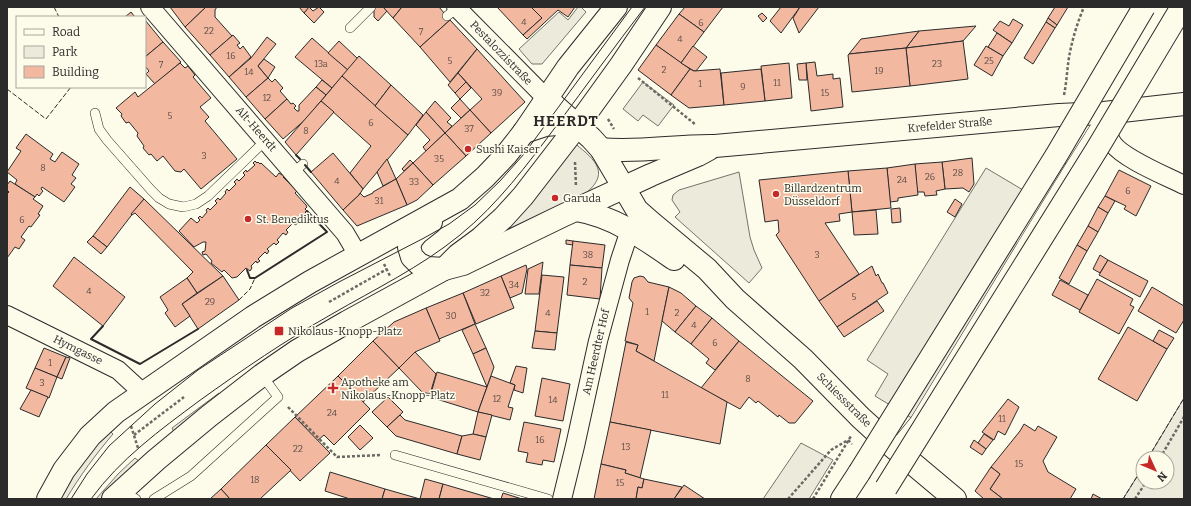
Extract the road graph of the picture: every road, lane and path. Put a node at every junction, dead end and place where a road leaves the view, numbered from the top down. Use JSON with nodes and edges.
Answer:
{"nodes":[{"id":1,"x":150,"y":7,"type":"edge"},
{"id":2,"x":371,"y":7,"type":"edge"},
{"id":3,"x":616,"y":7,"type":"edge"},
{"id":4,"x":660,"y":7,"type":"edge"},
{"id":5,"x":1084,"y":7,"type":"edge"},
{"id":6,"x":1144,"y":7,"type":"edge"},
{"id":7,"x":1182,"y":7,"type":"edge"},
{"id":8,"x":454,"y":10,"type":"edge"},
{"id":9,"x":350,"y":28,"type":"dead end"},
{"id":10,"x":621,"y":65,"type":"junction"},
{"id":11,"x":546,"y":98,"type":"junction"},
{"id":12,"x":1184,"y":104,"type":"edge"},
{"id":13,"x":95,"y":113,"type":"dead end"},
{"id":14,"x":1104,"y":113,"type":"junction"},
{"id":15,"x":1058,"y":115,"type":"junction"},
{"id":16,"x":524,"y":132,"type":"junction"},
{"id":17,"x":590,"y":138,"type":"junction"},
{"id":18,"x":266,"y":140,"type":"junction"},
{"id":19,"x":715,"y":146,"type":"junction"},
{"id":20,"x":643,"y":150,"type":"junction"},
{"id":21,"x":615,"y":185,"type":"junction"},
{"id":22,"x":1184,"y":185,"type":"edge"},
{"id":23,"x":460,"y":199,"type":"junction"},
{"id":24,"x":576,"y":210,"type":"junction"},
{"id":25,"x":653,"y":224,"type":"junction"},
{"id":26,"x":622,"y":225,"type":"junction"},
{"id":27,"x":366,"y":250,"type":"junction"},
{"id":28,"x":386,"y":269,"type":"junction"},
{"id":29,"x":444,"y":269,"type":"junction"},
{"id":30,"x":399,"y":294,"type":"junction"},
{"id":31,"x":735,"y":299,"type":"junction"},
{"id":32,"x":329,"y":302,"type":"dead end"},
{"id":33,"x":7,"y":315,"type":"edge"},
{"id":34,"x":262,"y":375,"type":"junction"},
{"id":35,"x":143,"y":393,"type":"junction"},
{"id":36,"x":184,"y":397,"type":"dead end"},
{"id":37,"x":278,"y":397,"type":"junction"},
{"id":38,"x":1183,"y":419,"type":"edge"},
{"id":39,"x":131,"y":425,"type":"dead end"},
{"id":40,"x":134,"y":435,"type":"junction"},
{"id":41,"x":894,"y":447,"type":"junction"},
{"id":42,"x":1165,"y":450,"type":"edge"},
{"id":43,"x":140,"y":452,"type":"dead end"},
{"id":44,"x":841,"y":453,"type":"dead end"},
{"id":45,"x":395,"y":455,"type":"joint"},
{"id":46,"x":1141,"y":490,"type":"edge"},
{"id":47,"x":883,"y":494,"type":"edge"},
{"id":48,"x":124,"y":496,"type":"edge"},
{"id":49,"x":48,"y":499,"type":"edge"},
{"id":50,"x":154,"y":499,"type":"edge"},
{"id":51,"x":548,"y":499,"type":"edge"},
{"id":52,"x":562,"y":499,"type":"edge"},
{"id":53,"x":813,"y":499,"type":"edge"},
{"id":54,"x":842,"y":499,"type":"edge"},
{"id":55,"x":955,"y":499,"type":"edge"},
{"id":56,"x":1136,"y":499,"type":"edge"}],
"edges":[{"from":1,"to":18,"type":"street","name":"Alt-Heerdt"},
{"from":2,"to":9,"type":"lane"},
{"from":3,"to":11,"type":"main road"},
{"from":4,"to":10,"type":"main road"},
{"from":5,"to":15,"type":"path"},
{"from":6,"to":54,"type":"main road","bridge":true},
{"from":7,"to":47,"type":"main road","bridge":true},
{"from":8,"to":11,"type":"street","name":"Pestalozzistraße"},
{"from":10,"to":17,"type":"main road"},
{"from":10,"to":19,"type":"path"},
{"from":11,"to":16,"type":"main road"},
{"from":11,"to":17,"type":"main road"},
{"from":12,"to":14,"type":"main road","name":"Krefelder Straße"},
{"from":13,"to":18,"type":"lane"},
{"from":14,"to":15,"type":"main road","name":"Krefelder Straße"},
{"from":14,"to":22,"type":"street"},
{"from":14,"to":41,"type":"lane"},
{"from":15,"to":19,"type":"main road","name":"Krefelder Straße"},
{"from":16,"to":17,"type":"main road"},
{"from":16,"to":23,"type":"main road"},
{"from":17,"to":20,"type":"main road","name":"Krefelder Straße"},
{"from":17,"to":21,"type":"main road"},
{"from":17,"to":24,"type":"path"},
{"from":17,"to":24,"type":"main road"},
{"from":17,"to":29,"type":"main road"},
{"from":18,"to":27,"type":"street","name":"Alt-Heerdt"},
{"from":19,"to":20,"type":"main road","name":"Krefelder Straße"},
{"from":19,"to":21,"type":"main road","name":"Krefelder Straße"},
{"from":20,"to":21,"type":"main road"},
{"from":21,"to":24,"type":"main road"},
{"from":21,"to":25,"type":"main road","name":"Schiessstraße"},
{"from":21,"to":26,"type":"main road"},
{"from":23,"to":27,"type":"main road"},
{"from":23,"to":29,"type":"main road"},
{"from":24,"to":26,"type":"main road","name":"Schiessstraße"},
{"from":24,"to":29,"type":"main road"},
{"from":25,"to":26,"type":"street"},
{"from":25,"to":31,"type":"main road","name":"Schiessstraße"},
{"from":26,"to":31,"type":"main road","name":"Schiessstraße"},
{"from":26,"to":52,"type":"street","name":"Am Heerdter Hof"},
{"from":27,"to":28,"type":"path"},
{"from":27,"to":35,"type":"main road"},
{"from":28,"to":30,"type":"path"},
{"from":28,"to":32,"type":"path"},
{"from":29,"to":30,"type":"main road"},
{"from":30,"to":34,"type":"main road"},
{"from":31,"to":41,"type":"main road","name":"Schiessstraße"},
{"from":33,"to":35,"type":"street","name":"Hymgasse"},
{"from":34,"to":37,"type":"lane"},
{"from":34,"to":48,"type":"main road"},
{"from":35,"to":49,"type":"main road"},
{"from":36,"to":40,"type":"path"},
{"from":37,"to":45,"type":"path"},
{"from":37,"to":50,"type":"lane"},
{"from":38,"to":42,"type":"path"},
{"from":39,"to":40,"type":"path"},
{"from":40,"to":43,"type":"path"},
{"from":41,"to":55,"type":"main road","name":"Schiessstraße"},
{"from":44,"to":53,"type":"path"},
{"from":45,"to":51,"type":"lane"},
{"from":46,"to":56,"type":"path"}]}
